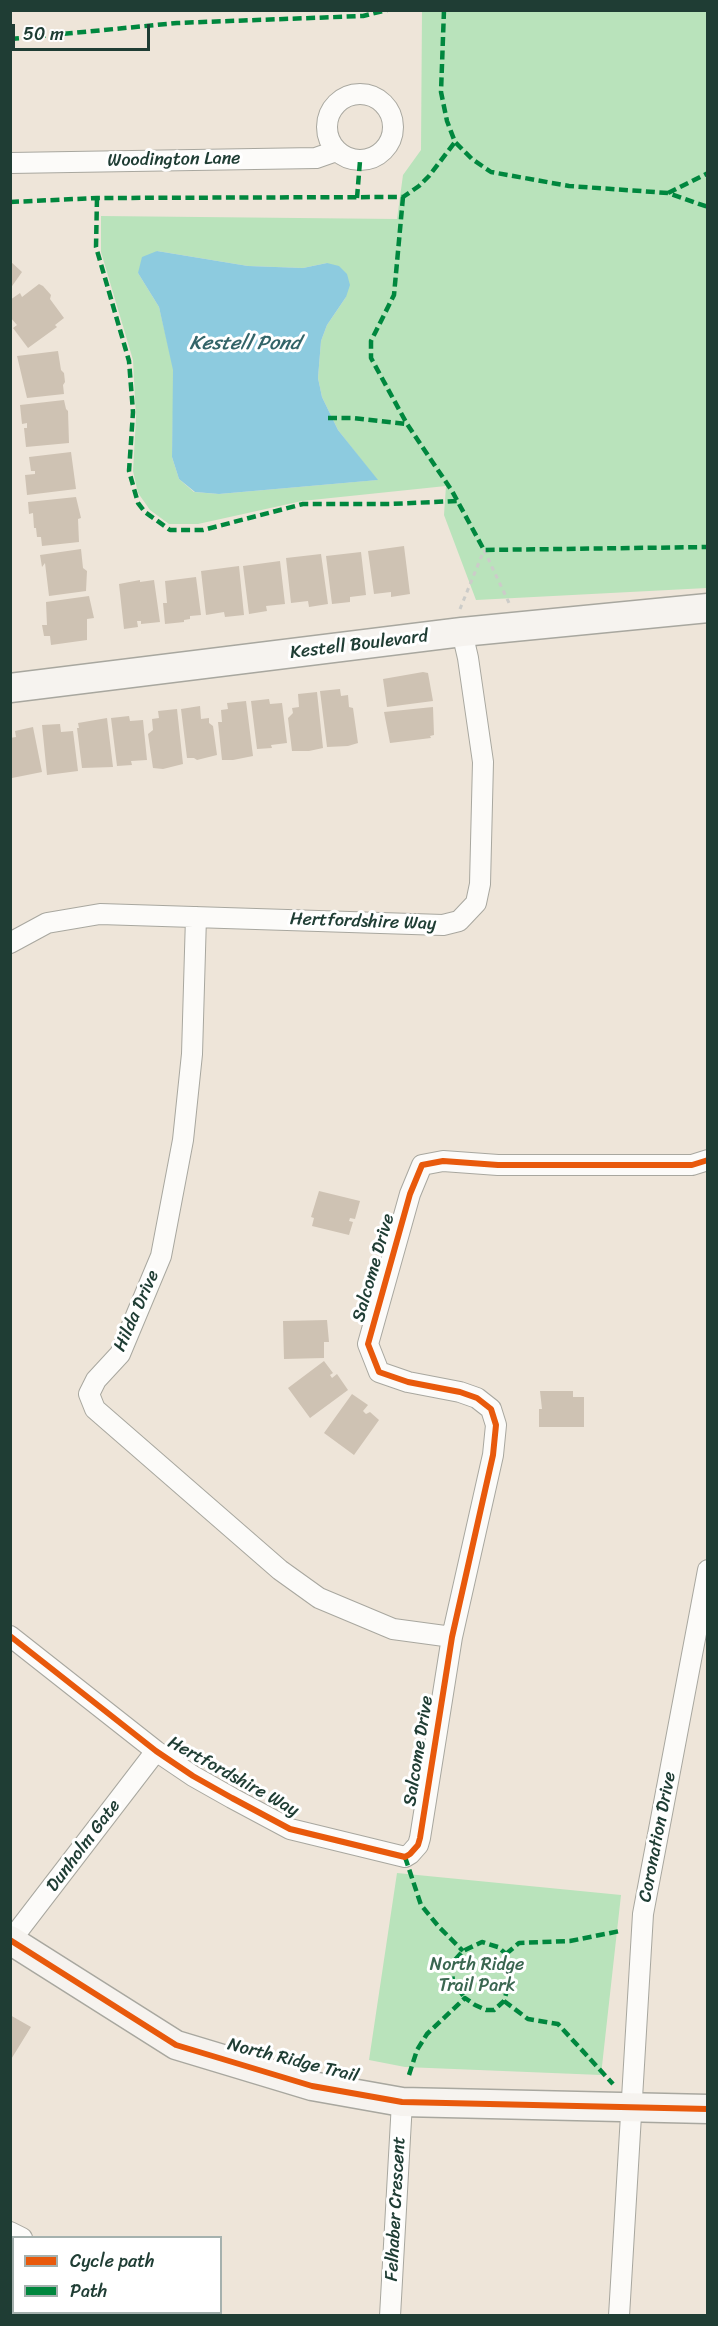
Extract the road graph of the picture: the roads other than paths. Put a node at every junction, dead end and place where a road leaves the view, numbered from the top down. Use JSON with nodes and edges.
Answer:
{"nodes":[{"id":1,"x":336,"y":151,"type":"dead end"},
{"id":2,"x":10,"y":163,"type":"edge"},
{"id":3,"x":708,"y":608,"type":"edge"},
{"id":4,"x":460,"y":622,"type":"junction"},
{"id":5,"x":10,"y":688,"type":"edge"},
{"id":6,"x":196,"y":916,"type":"junction"},
{"id":7,"x":10,"y":943,"type":"edge"},
{"id":8,"x":708,"y":1160,"type":"edge"},
{"id":9,"x":708,"y":1570,"type":"edge"},
{"id":10,"x":10,"y":1636,"type":"edge"},
{"id":11,"x":452,"y":1637,"type":"junction"},
{"id":12,"x":700,"y":1658,"type":"edge"},
{"id":13,"x":156,"y":1751,"type":"junction"},
{"id":14,"x":405,"y":1857,"type":"joint"},
{"id":15,"x":11,"y":1941,"type":"edge"},
{"id":16,"x":402,"y":2102,"type":"junction"},
{"id":17,"x":632,"y":2107,"type":"junction"},
{"id":18,"x":708,"y":2109,"type":"edge"},
{"id":19,"x":390,"y":2316,"type":"edge"},
{"id":20,"x":619,"y":2316,"type":"edge"}],
"edges":[{"from":1,"to":2,"type":"street","name":"Woodington Lane"},
{"from":3,"to":4,"type":"street","name":"Kestell Boulevard"},
{"from":4,"to":5,"type":"street","name":"Kestell Boulevard"},
{"from":4,"to":6,"type":"street","name":"Hertfordshire Way"},
{"from":6,"to":7,"type":"street","name":"Hertfordshire Way"},
{"from":6,"to":11,"type":"street","name":"Hilda Drive"},
{"from":8,"to":11,"type":"street","name":"Salcome Drive"},
{"from":9,"to":12,"type":"street","name":"Coronation Drive"},
{"from":10,"to":13,"type":"street","name":"Hertfordshire Way"},
{"from":11,"to":14,"type":"street","name":"Salcome Drive"},
{"from":12,"to":17,"type":"street","name":"Coronation Drive"},
{"from":13,"to":14,"type":"street","name":"Hertfordshire Way"},
{"from":13,"to":15,"type":"street","name":"Dunholm Gate"},
{"from":15,"to":16,"type":"street","name":"North Ridge Trail"},
{"from":16,"to":17,"type":"street","name":"North Ridge Trail"},
{"from":16,"to":19,"type":"street","name":"Felhaber Crescent"},
{"from":17,"to":18,"type":"street","name":"North Ridge Trail"},
{"from":17,"to":20,"type":"street"}]}
